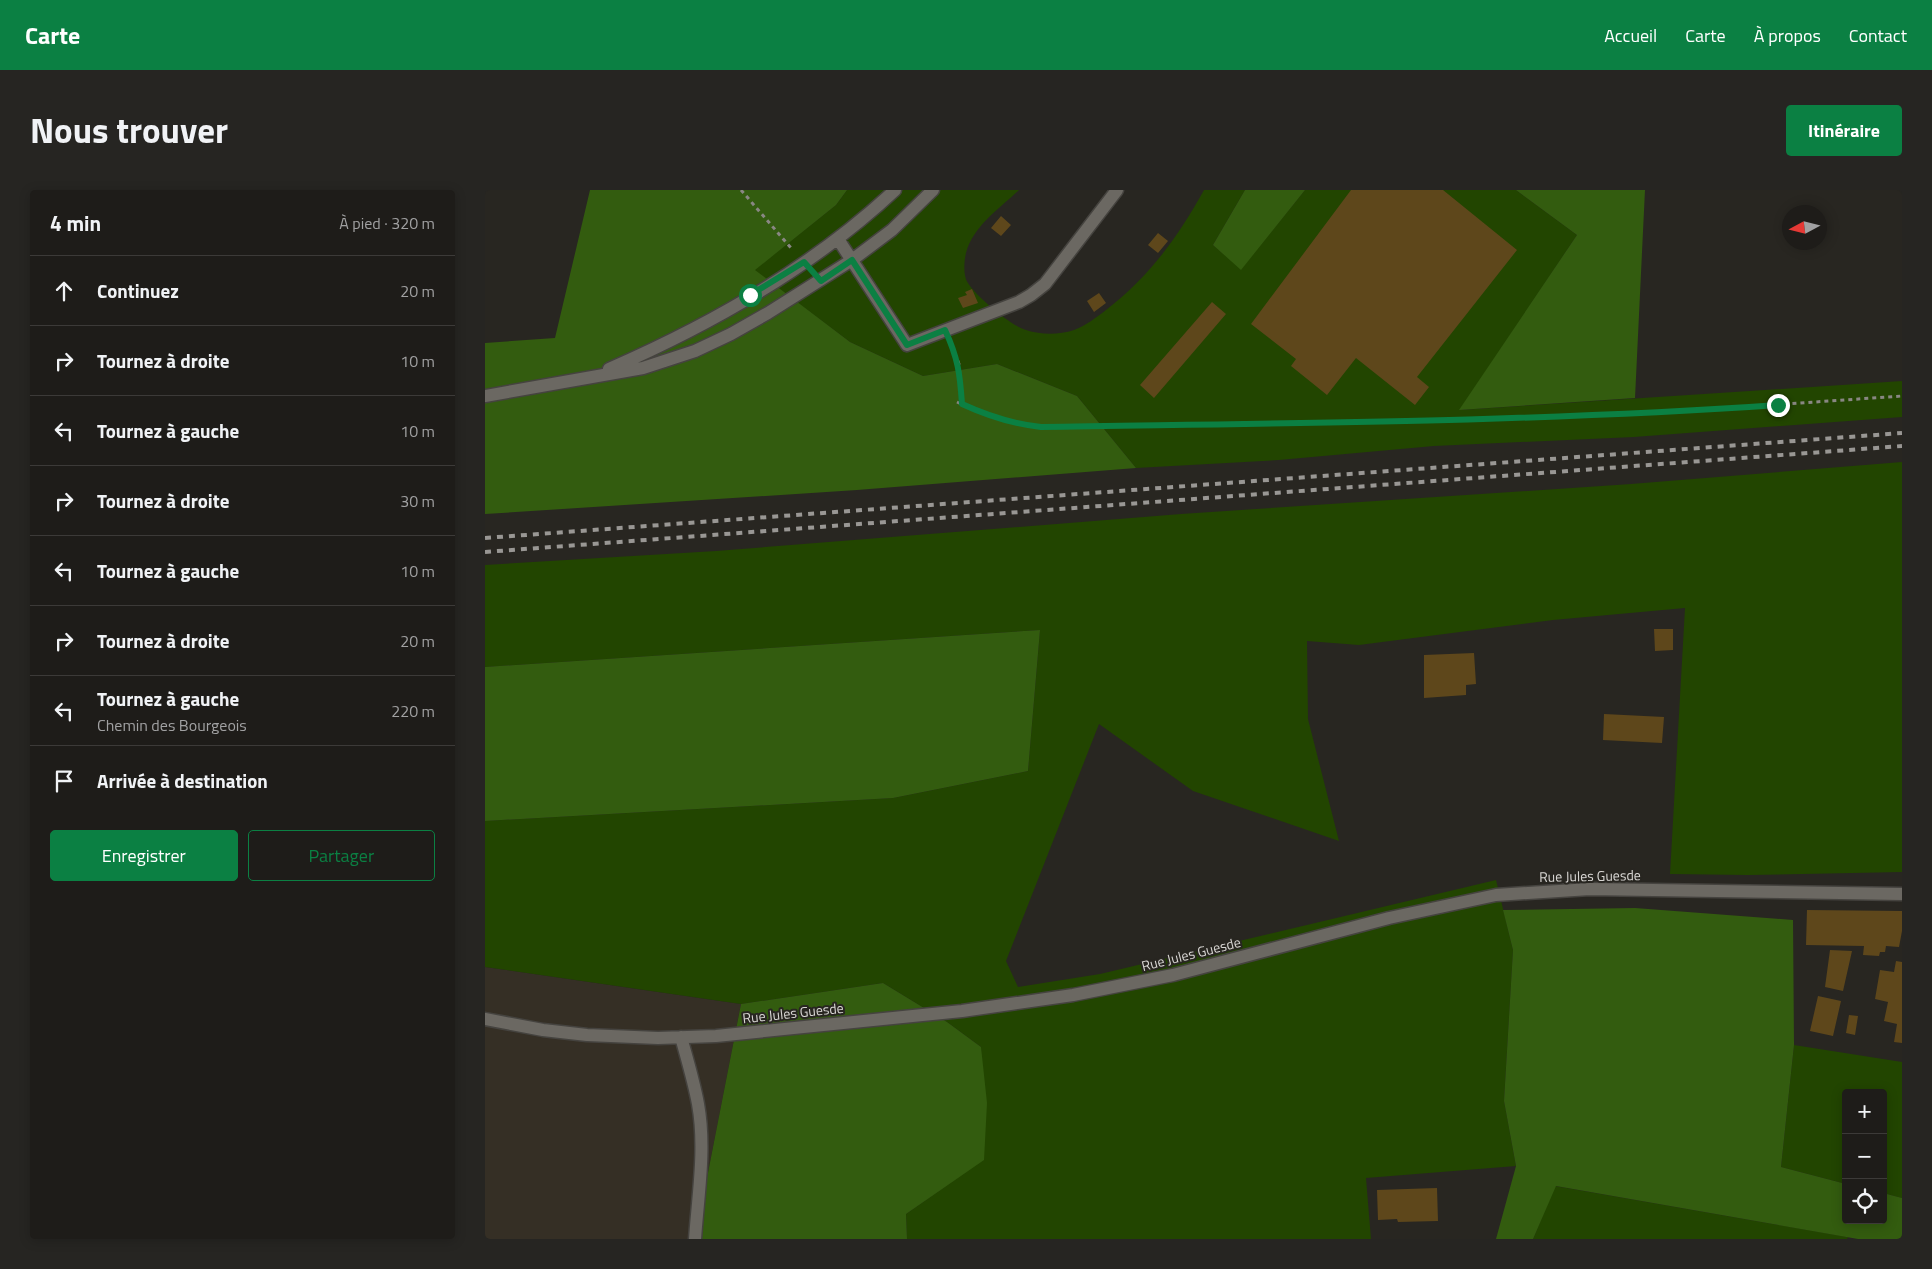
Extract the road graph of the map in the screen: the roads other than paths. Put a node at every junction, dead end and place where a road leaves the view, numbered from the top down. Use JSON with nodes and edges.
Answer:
{"nodes":[{"id":1,"x":895,"y":190,"type":"edge"},
{"id":2,"x":933,"y":190,"type":"edge"},
{"id":3,"x":1117,"y":190,"type":"edge"},
{"id":4,"x":838,"y":239,"type":"junction"},
{"id":5,"x":852,"y":260,"type":"junction"},
{"id":6,"x":591,"y":377,"type":"junction"},
{"id":7,"x":485,"y":396,"type":"edge"},
{"id":8,"x":1902,"y":894,"type":"edge"},
{"id":9,"x":485,"y":1019,"type":"edge"},
{"id":10,"x":681,"y":1037,"type":"junction"},
{"id":11,"x":695,"y":1239,"type":"edge"}],
"edges":[{"from":1,"to":4,"type":"street"},
{"from":2,"to":5,"type":"street"},
{"from":3,"to":5,"type":"street"},
{"from":4,"to":5,"type":"street"},
{"from":4,"to":6,"type":"street"},
{"from":5,"to":6,"type":"street"},
{"from":6,"to":7,"type":"street"},
{"from":8,"to":10,"type":"street","name":"Rue Jules Guesde"},
{"from":9,"to":10,"type":"street","name":"Rue Jules Guesde"},
{"from":10,"to":11,"type":"street"}]}
